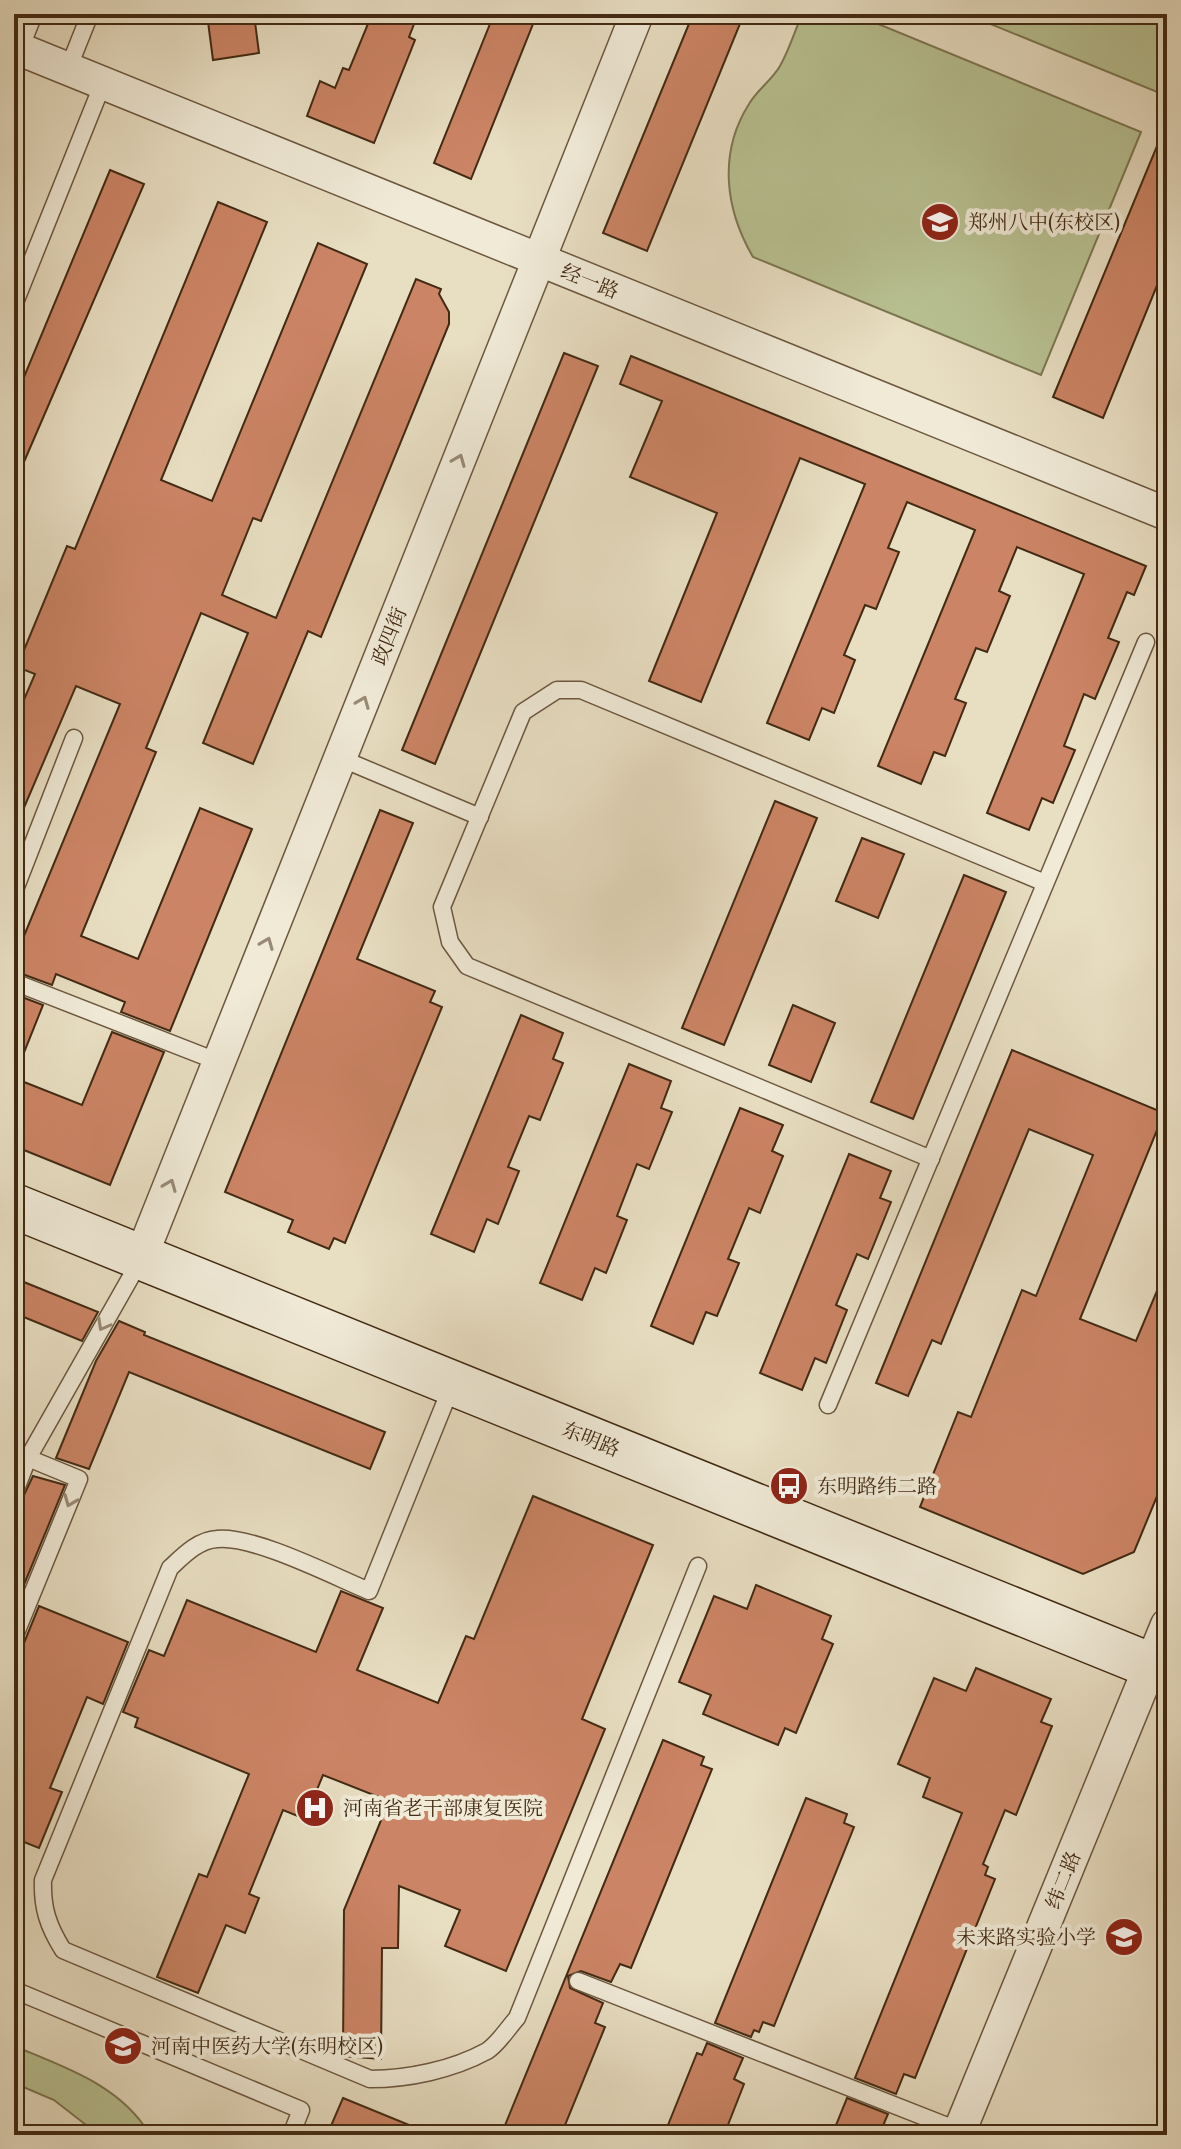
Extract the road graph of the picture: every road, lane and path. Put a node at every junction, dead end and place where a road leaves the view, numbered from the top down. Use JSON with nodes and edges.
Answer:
{"nodes":[{"id":1,"x":34,"y":14,"type":"edge"},
{"id":2,"x":90,"y":14,"type":"edge"},
{"id":3,"x":637,"y":14,"type":"edge"},
{"id":4,"x":17,"y":48,"type":"edge"},
{"id":5,"x":68,"y":69,"type":"junction"},
{"id":6,"x":103,"y":83,"type":"junction"},
{"id":7,"x":539,"y":260,"type":"junction"},
{"id":8,"x":14,"y":305,"type":"edge"},
{"id":9,"x":1167,"y":514,"type":"edge"},
{"id":10,"x":1146,"y":642,"type":"dead end"},
{"id":11,"x":74,"y":738,"type":"dead end"},
{"id":12,"x":340,"y":758,"type":"junction"},
{"id":13,"x":480,"y":817,"type":"junction"},
{"id":14,"x":1045,"y":883,"type":"junction"},
{"id":15,"x":14,"y":892,"type":"edge"},
{"id":16,"x":14,"y":982,"type":"edge"},
{"id":17,"x":219,"y":1062,"type":"junction"},
{"id":18,"x":931,"y":1159,"type":"junction"},
{"id":19,"x":14,"y":1206,"type":"edge"},
{"id":20,"x":141,"y":1257,"type":"junction"},
{"id":21,"x":452,"y":1383,"type":"junction"},
{"id":22,"x":828,"y":1405,"type":"dead end"},
{"id":23,"x":28,"y":1458,"type":"junction"},
{"id":24,"x":14,"y":1494,"type":"edge"},
{"id":25,"x":698,"y":1566,"type":"dead end"},
{"id":26,"x":1167,"y":1625,"type":"edge"},
{"id":27,"x":14,"y":1638,"type":"edge"},
{"id":28,"x":1159,"y":1668,"type":"edge"},
{"id":29,"x":578,"y":1981,"type":"dead end"},
{"id":30,"x":14,"y":1990,"type":"edge"},
{"id":31,"x":959,"y":2133,"type":"edge"},
{"id":32,"x":291,"y":2135,"type":"edge"}],
"edges":[{"from":1,"to":4,"type":"lane"},
{"from":2,"to":5,"type":"lane"},
{"from":3,"to":7,"type":"street","name":"政四街"},
{"from":4,"to":5,"type":"street","name":"经一路"},
{"from":5,"to":6,"type":"street","name":"经一路"},
{"from":6,"to":7,"type":"street","name":"经一路"},
{"from":6,"to":8,"type":"lane"},
{"from":7,"to":9,"type":"street","name":"经一路"},
{"from":12,"to":7,"type":"street","name":"政四街","one_way":true},
{"from":10,"to":14,"type":"lane"},
{"from":11,"to":15,"type":"lane"},
{"from":12,"to":13,"type":"lane"},
{"from":17,"to":12,"type":"street","name":"政四街","one_way":true},
{"from":13,"to":14,"type":"lane"},
{"from":13,"to":18,"type":"lane"},
{"from":14,"to":18,"type":"lane"},
{"from":16,"to":17,"type":"lane"},
{"from":20,"to":17,"type":"street","name":"政四街","one_way":true},
{"from":18,"to":22,"type":"lane"},
{"from":19,"to":20,"type":"street","name":"东明路"},
{"from":20,"to":21,"type":"street","name":"东明路"},
{"from":20,"to":23,"type":"lane","one_way":true},
{"from":21,"to":25,"type":"lane"},
{"from":21,"to":28,"type":"street","name":"东明路"},
{"from":23,"to":24,"type":"lane"},
{"from":23,"to":27,"type":"lane","one_way":true},
{"from":26,"to":28,"type":"street","name":"纬二路"},
{"from":28,"to":31,"type":"street","name":"纬二路"},
{"from":29,"to":31,"type":"lane"},
{"from":30,"to":32,"type":"lane"}]}
